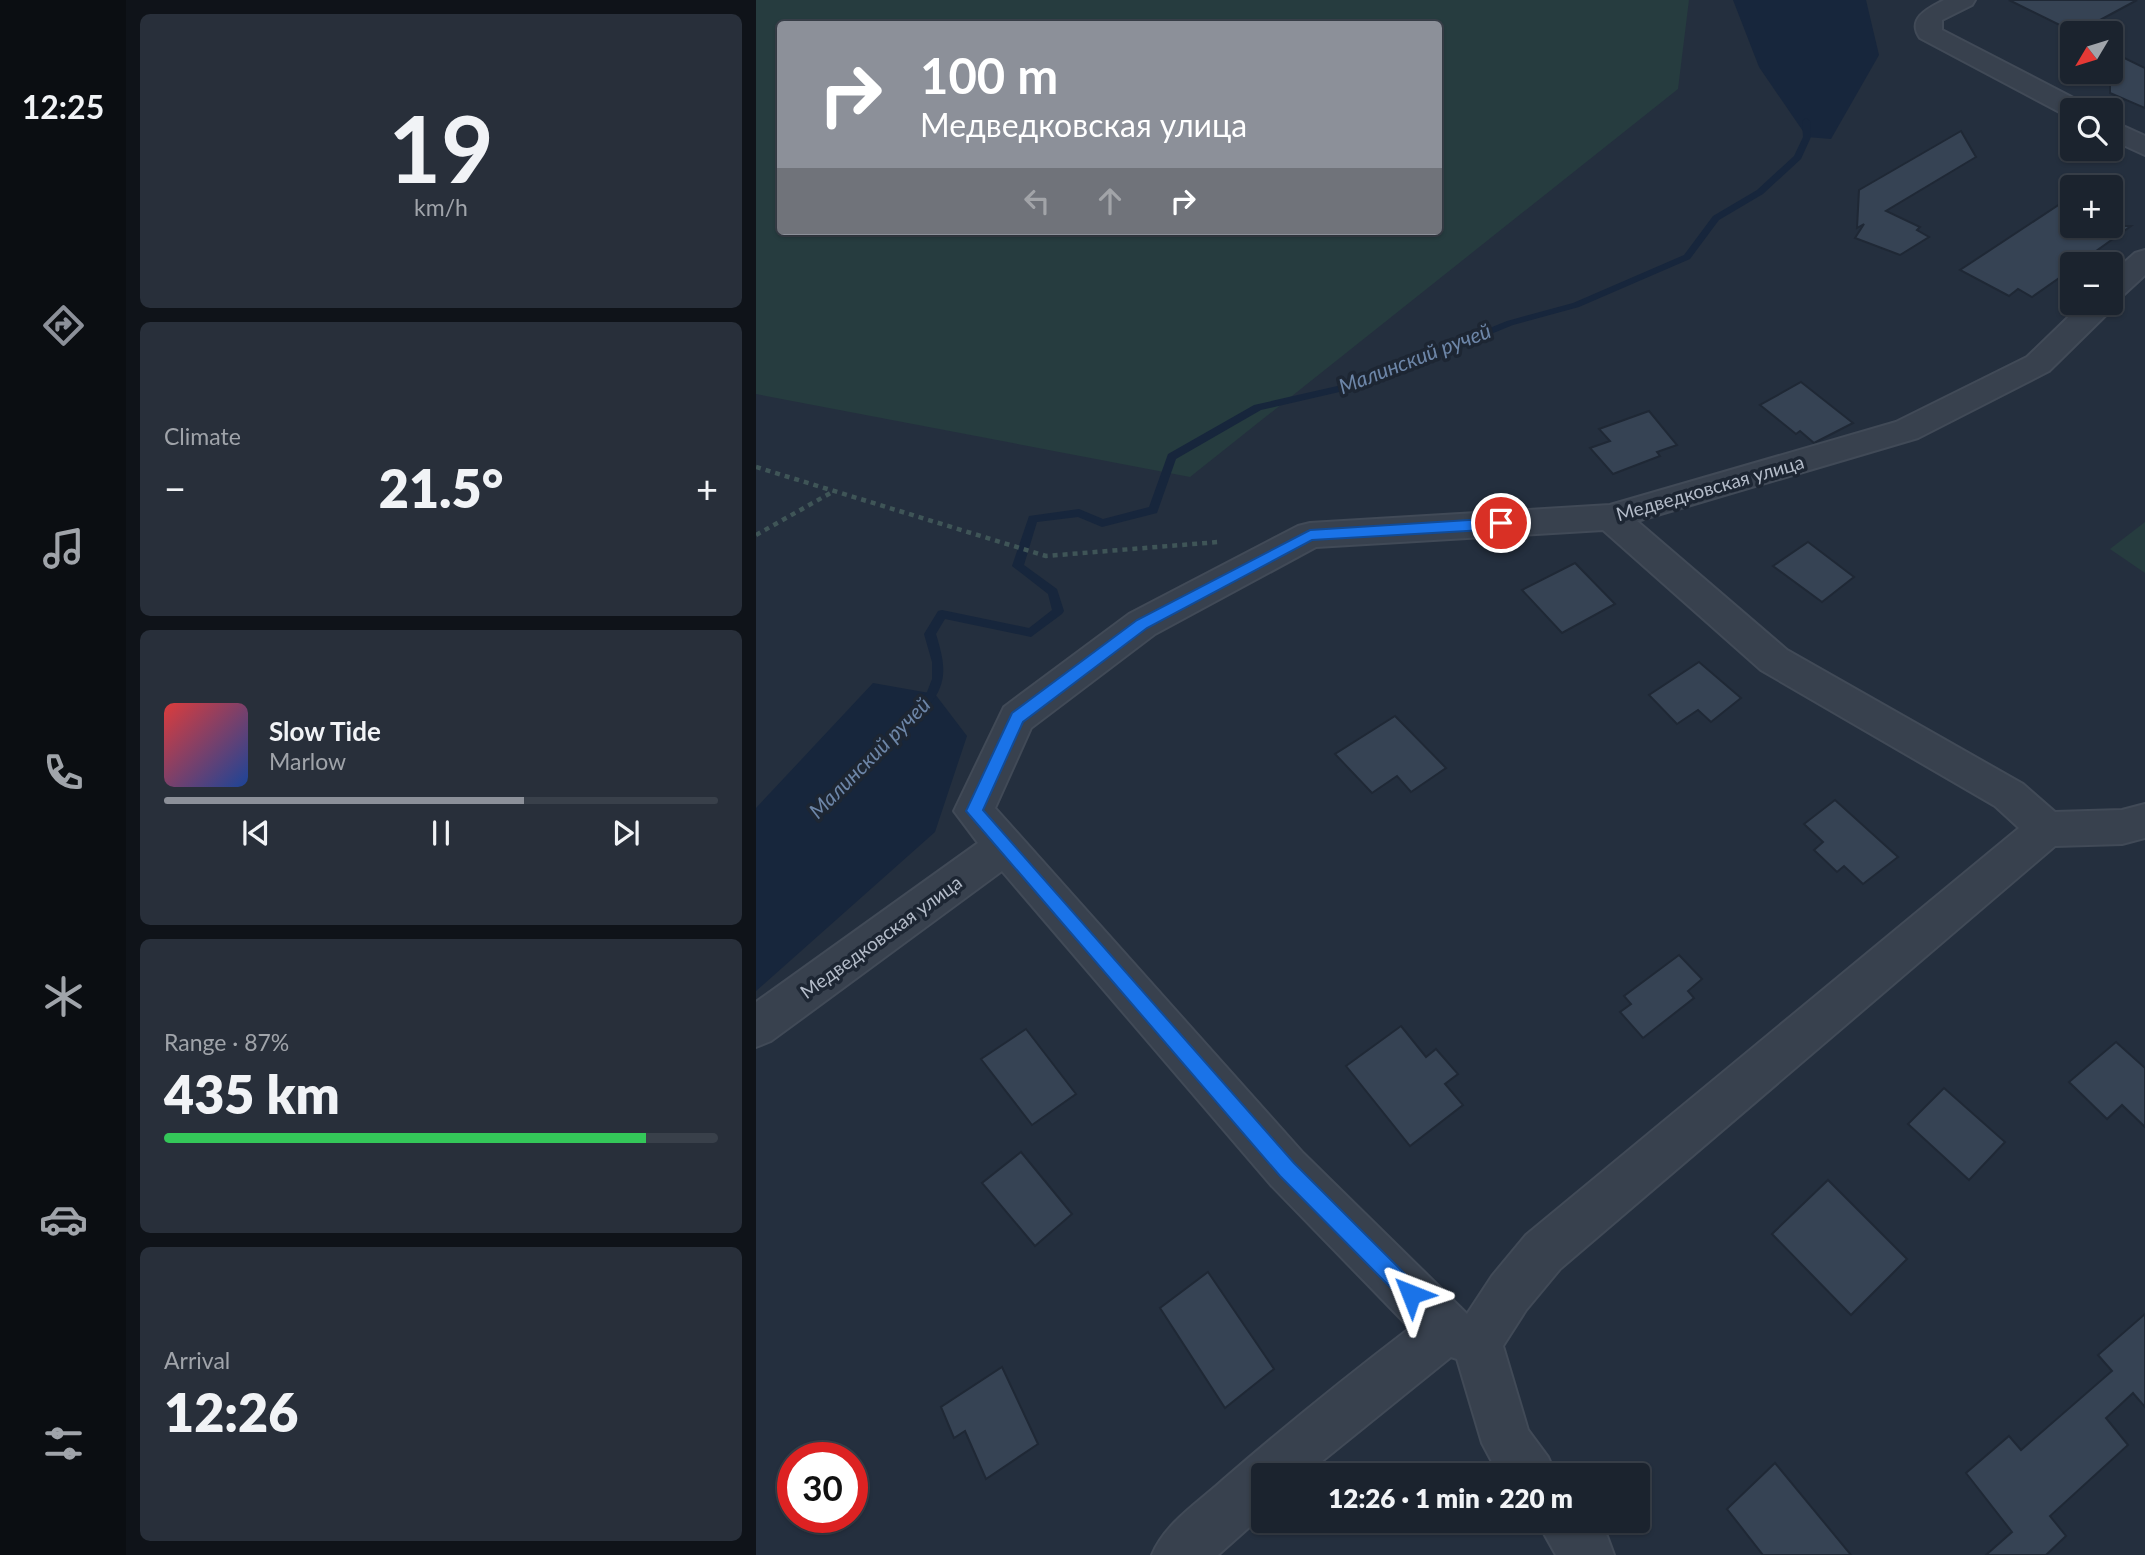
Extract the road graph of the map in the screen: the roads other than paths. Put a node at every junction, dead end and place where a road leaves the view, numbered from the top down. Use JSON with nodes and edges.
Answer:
{"nodes":[{"id":1,"x":1963,"y":0,"type":"edge"},
{"id":2,"x":2060,"y":102,"type":"edge"},
{"id":3,"x":2123,"y":135,"type":"edge"},
{"id":4,"x":2145,"y":147,"type":"edge"},
{"id":5,"x":2145,"y":259,"type":"edge"},
{"id":6,"x":2123,"y":280,"type":"edge"},
{"id":7,"x":2088,"y":315,"type":"edge"},
{"id":8,"x":1611,"y":517,"type":"junction"},
{"id":9,"x":2145,"y":821,"type":"edge"},
{"id":10,"x":2048,"y":829,"type":"junction"},
{"id":11,"x":1005,"y":846,"type":"junction"},
{"id":12,"x":756,"y":1027,"type":"edge"},
{"id":13,"x":1462,"y":1336,"type":"junction"},
{"id":14,"x":1281,"y":1463,"type":"edge"},
{"id":15,"x":1521,"y":1463,"type":"edge"},
{"id":16,"x":1251,"y":1490,"type":"edge"},
{"id":17,"x":1572,"y":1533,"type":"edge"},
{"id":18,"x":1178,"y":1555,"type":"edge"},
{"id":19,"x":1588,"y":1555,"type":"edge"}],
"edges":[{"from":1,"to":2,"type":"street"},
{"from":3,"to":4,"type":"street"},
{"from":5,"to":6,"type":"street"},
{"from":7,"to":8,"type":"street","name":"Медведковская улица"},
{"from":8,"to":10,"type":"street"},
{"from":8,"to":11,"type":"street","name":"Медведковская улица"},
{"from":9,"to":10,"type":"street"},
{"from":10,"to":13,"type":"street"},
{"from":11,"to":12,"type":"street","name":"Медведковская улица"},
{"from":11,"to":13,"type":"street","name":"Медведковская улица"},
{"from":13,"to":14,"type":"street"},
{"from":13,"to":15,"type":"street"},
{"from":16,"to":18,"type":"street"},
{"from":17,"to":19,"type":"street"}]}
